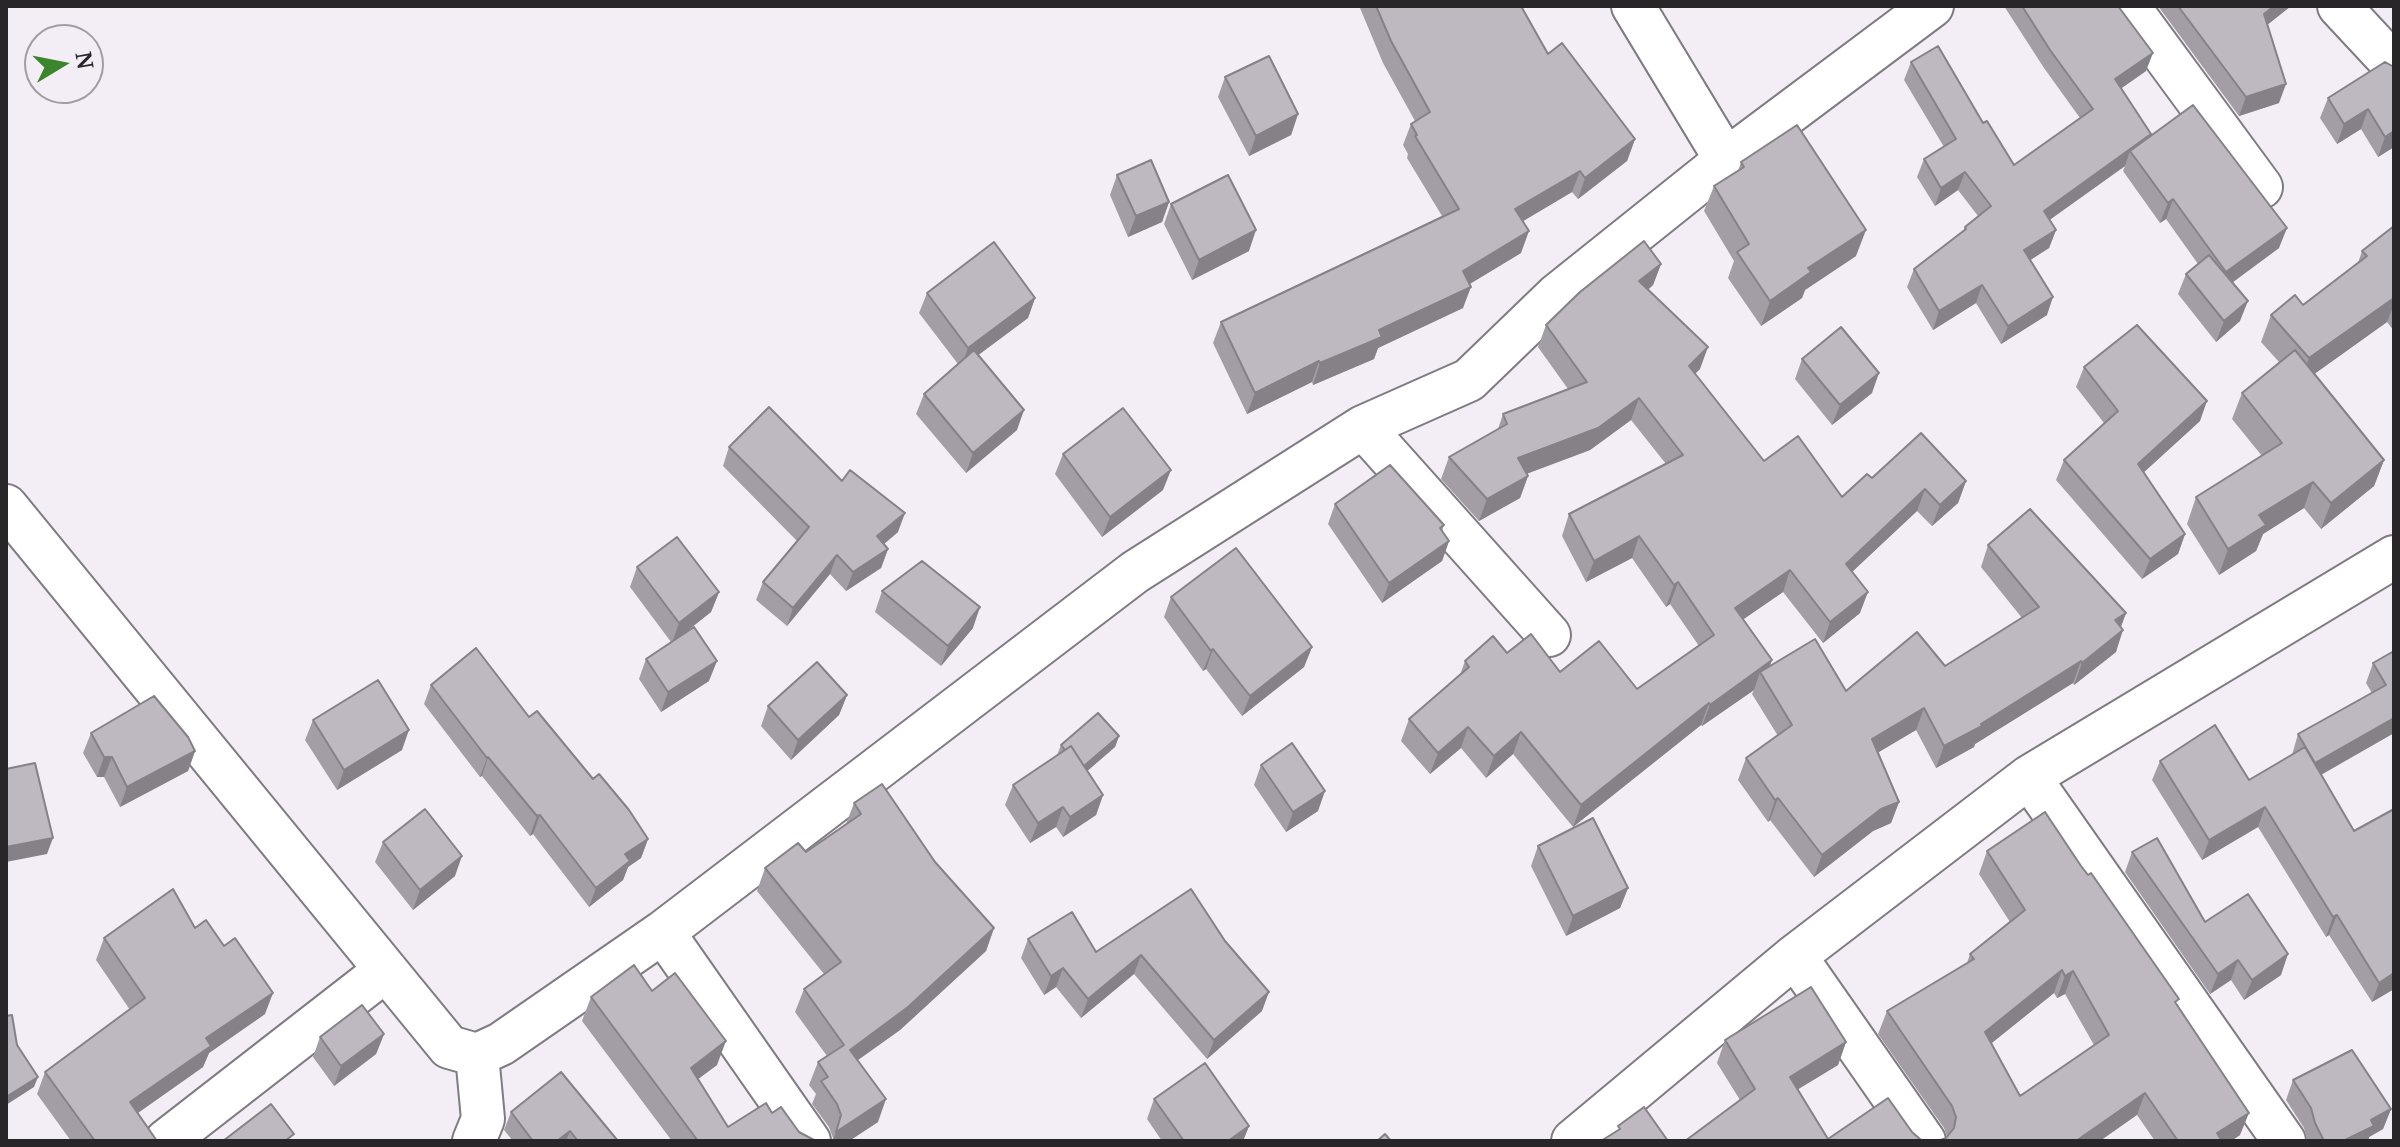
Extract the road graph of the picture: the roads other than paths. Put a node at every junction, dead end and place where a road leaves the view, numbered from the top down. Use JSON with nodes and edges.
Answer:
{"nodes":[{"id":1,"x":1633,"y":6,"type":"edge"},
{"id":2,"x":1932,"y":6,"type":"edge"},
{"id":3,"x":2128,"y":6,"type":"edge"},
{"id":4,"x":2339,"y":6,"type":"edge"},
{"id":5,"x":2394,"y":65,"type":"edge"},
{"id":6,"x":1726,"y":160,"type":"junction"},
{"id":7,"x":2261,"y":187,"type":"dead end"},
{"id":8,"x":1363,"y":427,"type":"junction"},
{"id":9,"x":6,"y":506,"type":"edge"},
{"id":10,"x":2394,"y":557,"type":"edge"},
{"id":11,"x":1549,"y":635,"type":"dead end"},
{"id":12,"x":2029,"y":777,"type":"junction"},
{"id":13,"x":663,"y":932,"type":"junction"},
{"id":14,"x":1795,"y":956,"type":"junction"},
{"id":15,"x":386,"y":970,"type":"junction"},
{"id":16,"x":477,"y":1055,"type":"junction"},
{"id":17,"x":166,"y":1141,"type":"edge"},
{"id":18,"x":474,"y":1141,"type":"edge"},
{"id":19,"x":809,"y":1141,"type":"edge"},
{"id":20,"x":1573,"y":1141,"type":"edge"},
{"id":21,"x":1924,"y":1141,"type":"edge"},
{"id":22,"x":2284,"y":1141,"type":"edge"}],
"edges":[{"from":1,"to":6,"type":"street"},
{"from":2,"to":6,"type":"street"},
{"from":3,"to":7,"type":"street"},
{"from":4,"to":5,"type":"street"},
{"from":6,"to":8,"type":"street"},
{"from":8,"to":11,"type":"street"},
{"from":8,"to":13,"type":"street"},
{"from":9,"to":15,"type":"street"},
{"from":10,"to":12,"type":"street"},
{"from":12,"to":14,"type":"street"},
{"from":12,"to":22,"type":"street"},
{"from":13,"to":16,"type":"street"},
{"from":13,"to":19,"type":"street"},
{"from":14,"to":20,"type":"street"},
{"from":14,"to":21,"type":"street"},
{"from":15,"to":16,"type":"street"},
{"from":15,"to":17,"type":"street"},
{"from":16,"to":18,"type":"street"}]}
